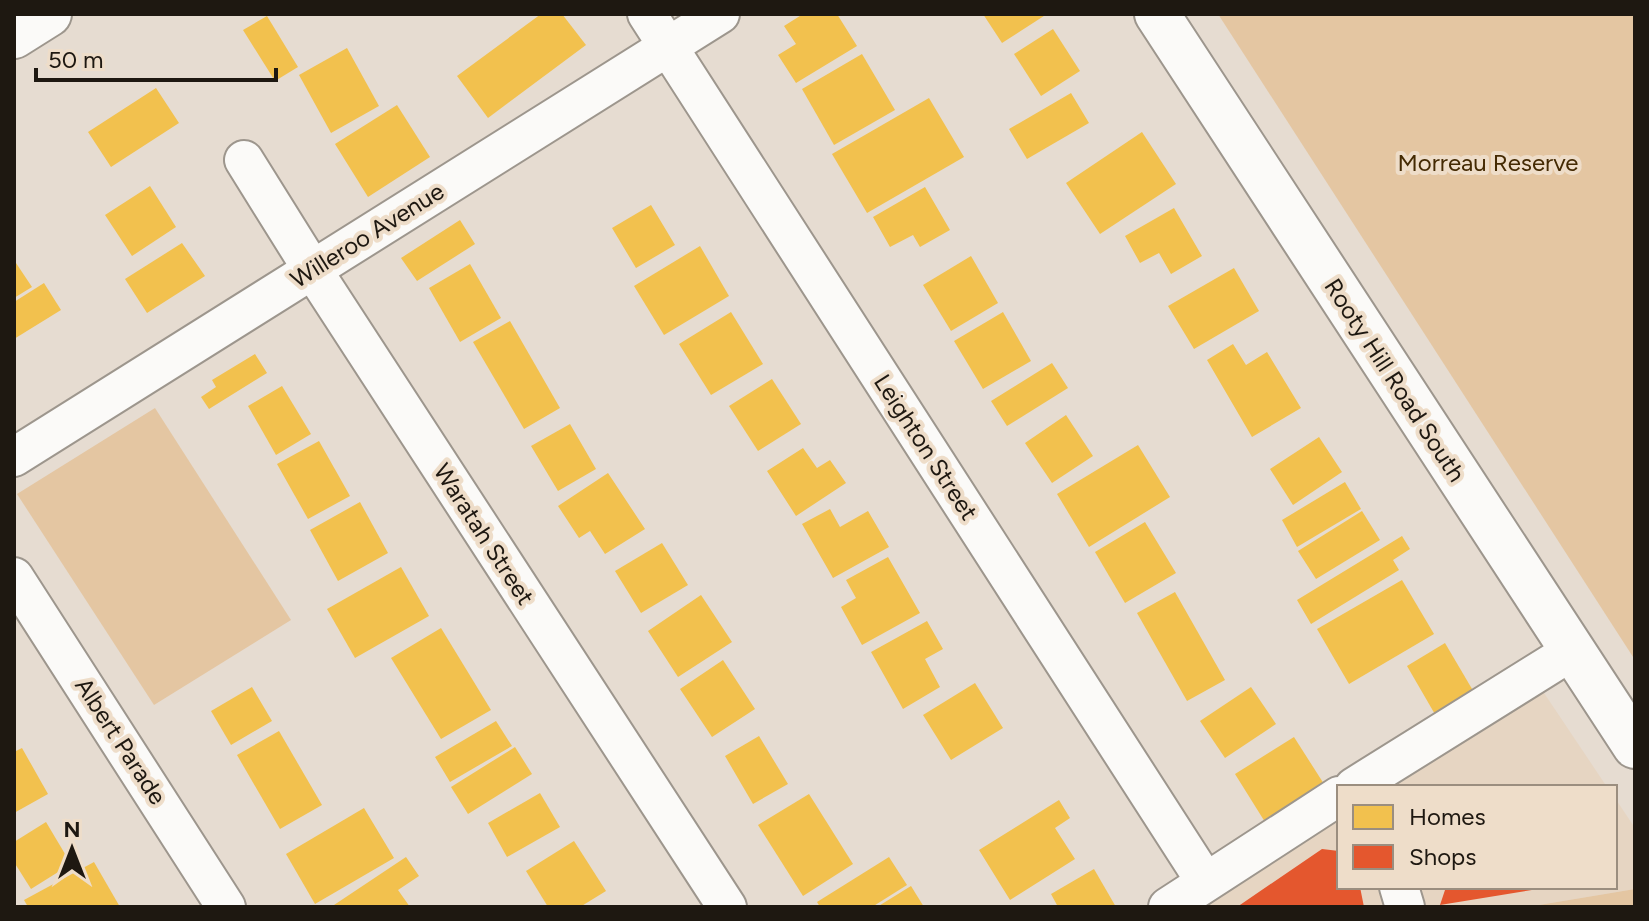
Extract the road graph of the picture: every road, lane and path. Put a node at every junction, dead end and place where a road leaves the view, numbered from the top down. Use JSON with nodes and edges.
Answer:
{"nodes":[{"id":1,"x":49,"y":14,"type":"edge"},
{"id":2,"x":647,"y":14,"type":"edge"},
{"id":3,"x":720,"y":14,"type":"edge"},
{"id":4,"x":1157,"y":14,"type":"edge"},
{"id":5,"x":14,"y":36,"type":"edge"},
{"id":6,"x":668,"y":46,"type":"junction"},
{"id":7,"x":244,"y":160,"type":"dead end"},
{"id":8,"x":312,"y":269,"type":"junction"},
{"id":9,"x":14,"y":457,"type":"edge"},
{"id":10,"x":14,"y":577,"type":"edge"},
{"id":11,"x":1572,"y":651,"type":"junction"},
{"id":12,"x":1635,"y":746,"type":"edge"},
{"id":13,"x":1357,"y":785,"type":"edge"},
{"id":14,"x":1337,"y":797,"type":"edge"},
{"id":15,"x":1205,"y":881,"type":"junction"},
{"id":16,"x":226,"y":907,"type":"edge"},
{"id":17,"x":727,"y":907,"type":"edge"},
{"id":18,"x":1168,"y":907,"type":"edge"}],
"edges":[{"from":1,"to":5,"type":"main road"},
{"from":2,"to":6,"type":"street","name":"Leighton Street"},
{"from":3,"to":6,"type":"street","name":"Willeroo Avenue"},
{"from":4,"to":11,"type":"main road","name":"Rooty Hill Road South"},
{"from":6,"to":8,"type":"street","name":"Willeroo Avenue"},
{"from":6,"to":15,"type":"street","name":"Leighton Street"},
{"from":7,"to":8,"type":"street","name":"Waratah Street"},
{"from":8,"to":9,"type":"street","name":"Willeroo Avenue"},
{"from":8,"to":17,"type":"street","name":"Waratah Street"},
{"from":10,"to":16,"type":"street","name":"Albert Parade"},
{"from":11,"to":12,"type":"main road","name":"Rooty Hill Road South"},
{"from":11,"to":13,"type":"street"},
{"from":14,"to":15,"type":"street"},
{"from":15,"to":18,"type":"street"}]}
